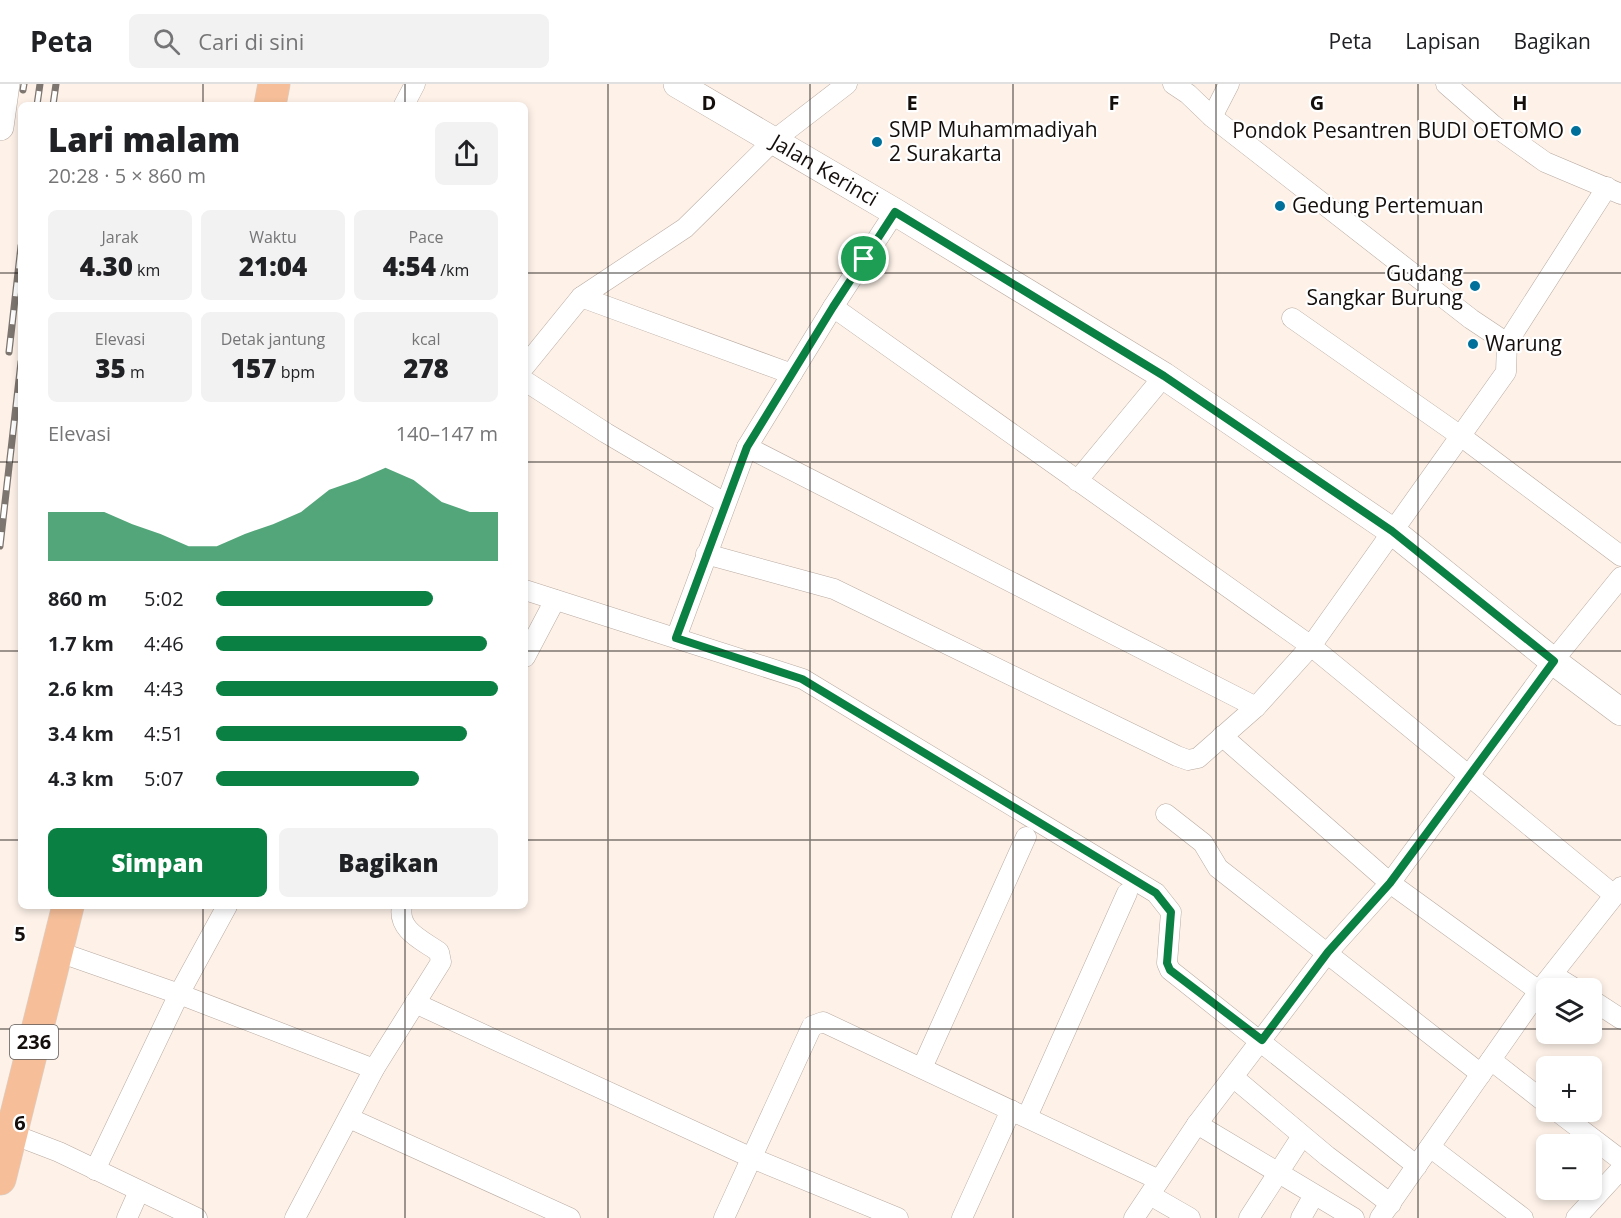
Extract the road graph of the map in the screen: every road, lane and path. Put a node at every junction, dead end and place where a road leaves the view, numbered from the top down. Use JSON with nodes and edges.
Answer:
{"nodes":[{"id":1,"x":6,"y":84,"type":"edge"},
{"id":2,"x":274,"y":84,"type":"edge"},
{"id":3,"x":415,"y":84,"type":"edge"},
{"id":4,"x":677,"y":84,"type":"edge"},
{"id":5,"x":847,"y":84,"type":"edge"},
{"id":6,"x":1173,"y":84,"type":"edge"},
{"id":7,"x":1229,"y":84,"type":"edge"},
{"id":8,"x":1446,"y":84,"type":"edge"},
{"id":9,"x":271,"y":102,"type":"edge"},
{"id":10,"x":406,"y":102,"type":"edge"},
{"id":11,"x":1212,"y":117,"type":"junction"},
{"id":12,"x":0,"y":127,"type":"edge"},
{"id":13,"x":773,"y":141,"type":"junction"},
{"id":14,"x":1614,"y":191,"type":"edge"},
{"id":15,"x":895,"y":212,"type":"junction"},
{"id":16,"x":581,"y":297,"type":"junction"},
{"id":17,"x":833,"y":307,"type":"junction"},
{"id":18,"x":1292,"y":318,"type":"dead end"},
{"id":19,"x":1507,"y":343,"type":"junction"},
{"id":20,"x":528,"y":362,"type":"edge"},
{"id":21,"x":792,"y":374,"type":"junction"},
{"id":22,"x":1164,"y":376,"type":"junction"},
{"id":23,"x":528,"y":383,"type":"edge"},
{"id":24,"x":1462,"y":437,"type":"junction"},
{"id":25,"x":747,"y":447,"type":"junction"},
{"id":26,"x":1077,"y":481,"type":"junction"},
{"id":27,"x":725,"y":503,"type":"junction"},
{"id":28,"x":1392,"y":531,"type":"junction"},
{"id":29,"x":706,"y":554,"type":"junction"},
{"id":30,"x":1621,"y":556,"type":"edge"},
{"id":31,"x":1621,"y":577,"type":"edge"},
{"id":32,"x":528,"y":591,"type":"edge"},
{"id":33,"x":555,"y":600,"type":"junction"},
{"id":34,"x":676,"y":638,"type":"junction"},
{"id":35,"x":1311,"y":646,"type":"junction"},
{"id":36,"x":528,"y":651,"type":"edge"},
{"id":37,"x":1554,"y":661,"type":"junction"},
{"id":38,"x":1256,"y":707,"type":"junction"},
{"id":39,"x":1621,"y":712,"type":"edge"},
{"id":40,"x":1222,"y":736,"type":"junction"},
{"id":41,"x":1470,"y":775,"type":"junction"},
{"id":42,"x":1166,"y":814,"type":"dead end"},
{"id":43,"x":1026,"y":837,"type":"dead end"},
{"id":44,"x":1390,"y":883,"type":"junction"},
{"id":45,"x":1617,"y":891,"type":"edge"},
{"id":46,"x":1127,"y":893,"type":"dead end"},
{"id":47,"x":67,"y":909,"type":"edge"},
{"id":48,"x":225,"y":909,"type":"edge"},
{"id":49,"x":401,"y":909,"type":"edge"},
{"id":50,"x":56,"y":951,"type":"junction"},
{"id":51,"x":1328,"y":952,"type":"junction"},
{"id":52,"x":1553,"y":975,"type":"junction"},
{"id":53,"x":1550,"y":978,"type":"edge"},
{"id":54,"x":1558,"y":978,"type":"edge"},
{"id":55,"x":1536,"y":989,"type":"edge"},
{"id":56,"x":179,"y":993,"type":"junction"},
{"id":57,"x":1536,"y":995,"type":"edge"},
{"id":58,"x":415,"y":1004,"type":"junction"},
{"id":59,"x":1602,"y":1007,"type":"edge"},
{"id":60,"x":1621,"y":1019,"type":"edge"},
{"id":61,"x":1262,"y":1040,"type":"junction"},
{"id":62,"x":1486,"y":1067,"type":"junction"},
{"id":63,"x":922,"y":1068,"type":"junction"},
{"id":64,"x":374,"y":1069,"type":"junction"},
{"id":65,"x":1233,"y":1077,"type":"junction"},
{"id":66,"x":1536,"y":1097,"type":"edge"},
{"id":67,"x":1019,"y":1113,"type":"junction"},
{"id":68,"x":349,"y":1118,"type":"junction"},
{"id":69,"x":1571,"y":1122,"type":"edge"},
{"id":70,"x":1197,"y":1124,"type":"junction"},
{"id":71,"x":12,"y":1134,"type":"junction"},
{"id":72,"x":1302,"y":1136,"type":"junction"},
{"id":73,"x":1430,"y":1147,"type":"junction"},
{"id":74,"x":752,"y":1158,"type":"junction"},
{"id":75,"x":1621,"y":1160,"type":"edge"},
{"id":76,"x":1417,"y":1166,"type":"junction"},
{"id":77,"x":1621,"y":1169,"type":"edge"},
{"id":78,"x":95,"y":1170,"type":"junction"},
{"id":79,"x":1280,"y":1174,"type":"junction"},
{"id":80,"x":0,"y":1179,"type":"edge"},
{"id":81,"x":1155,"y":1187,"type":"junction"},
{"id":82,"x":139,"y":1191,"type":"junction"},
{"id":83,"x":1314,"y":1195,"type":"junction"},
{"id":84,"x":1385,"y":1211,"type":"edge"},
{"id":85,"x":128,"y":1218,"type":"edge"},
{"id":86,"x":197,"y":1218,"type":"edge"},
{"id":87,"x":295,"y":1218,"type":"edge"},
{"id":88,"x":570,"y":1218,"type":"edge"},
{"id":89,"x":724,"y":1218,"type":"edge"},
{"id":90,"x":898,"y":1218,"type":"edge"},
{"id":91,"x":962,"y":1218,"type":"edge"},
{"id":92,"x":1134,"y":1218,"type":"edge"},
{"id":93,"x":1190,"y":1218,"type":"edge"},
{"id":94,"x":1249,"y":1218,"type":"edge"},
{"id":95,"x":1301,"y":1218,"type":"edge"},
{"id":96,"x":1354,"y":1218,"type":"edge"},
{"id":97,"x":1523,"y":1218,"type":"edge"},
{"id":98,"x":1576,"y":1218,"type":"edge"}],
"edges":[{"from":1,"to":12,"type":"street"},
{"from":2,"to":9,"type":"main road"},
{"from":3,"to":10,"type":"street"},
{"from":4,"to":13,"type":"street","name":"Jalan Kerinci"},
{"from":5,"to":13,"type":"street"},
{"from":6,"to":11,"type":"street"},
{"from":7,"to":11,"type":"street"},
{"from":8,"to":14,"type":"street"},
{"from":11,"to":19,"type":"street"},
{"from":13,"to":15,"type":"street","name":"Jalan Kerinci"},
{"from":13,"to":16,"type":"street"},
{"from":14,"to":19,"type":"street"},
{"from":15,"to":17,"type":"street"},
{"from":15,"to":22,"type":"street","name":"Jalan Kerinci"},
{"from":16,"to":20,"type":"street"},
{"from":16,"to":21,"type":"street"},
{"from":17,"to":21,"type":"street"},
{"from":17,"to":26,"type":"street"},
{"from":18,"to":24,"type":"street"},
{"from":19,"to":24,"type":"street"},
{"from":21,"to":25,"type":"street"},
{"from":22,"to":26,"type":"street"},
{"from":22,"to":28,"type":"street","name":"Jalan Kerinci"},
{"from":23,"to":27,"type":"street"},
{"from":24,"to":28,"type":"street"},
{"from":24,"to":30,"type":"street"},
{"from":25,"to":27,"type":"street"},
{"from":25,"to":38,"type":"street"},
{"from":26,"to":35,"type":"street"},
{"from":27,"to":29,"type":"street"},
{"from":28,"to":35,"type":"street"},
{"from":28,"to":37,"type":"street","name":"Jalan Kerinci"},
{"from":29,"to":34,"type":"street"},
{"from":29,"to":40,"type":"street"},
{"from":31,"to":37,"type":"street"},
{"from":32,"to":33,"type":"street"},
{"from":33,"to":34,"type":"street"},
{"from":33,"to":36,"type":"street"},
{"from":34,"to":61,"type":"street"},
{"from":35,"to":38,"type":"street"},
{"from":35,"to":41,"type":"street"},
{"from":37,"to":39,"type":"street","name":"Jalan Kerinci"},
{"from":37,"to":41,"type":"street"},
{"from":38,"to":40,"type":"street"},
{"from":40,"to":44,"type":"street"},
{"from":41,"to":44,"type":"street"},
{"from":41,"to":45,"type":"street"},
{"from":42,"to":51,"type":"street"},
{"from":43,"to":63,"type":"street"},
{"from":44,"to":51,"type":"street"},
{"from":44,"to":55,"type":"street"},
{"from":45,"to":52,"type":"street"},
{"from":46,"to":67,"type":"street"},
{"from":47,"to":50,"type":"main road","number":"236"},
{"from":48,"to":56,"type":"street"},
{"from":49,"to":58,"type":"street"},
{"from":50,"to":56,"type":"street"},
{"from":50,"to":71,"type":"main road","number":"236"},
{"from":51,"to":61,"type":"street"},
{"from":51,"to":62,"type":"street"},
{"from":52,"to":53,"type":"street"},
{"from":52,"to":54,"type":"street"},
{"from":56,"to":64,"type":"street"},
{"from":56,"to":78,"type":"street"},
{"from":57,"to":62,"type":"street"},
{"from":58,"to":64,"type":"street"},
{"from":58,"to":74,"type":"street"},
{"from":59,"to":60,"type":"street"},
{"from":61,"to":65,"type":"street"},
{"from":61,"to":76,"type":"street"},
{"from":62,"to":66,"type":"street"},
{"from":62,"to":73,"type":"street"},
{"from":63,"to":67,"type":"street"},
{"from":63,"to":74,"type":"street"},
{"from":64,"to":68,"type":"street"},
{"from":65,"to":70,"type":"street"},
{"from":65,"to":72,"type":"street"},
{"from":67,"to":81,"type":"street"},
{"from":67,"to":91,"type":"street"},
{"from":68,"to":87,"type":"street"},
{"from":68,"to":88,"type":"street"},
{"from":69,"to":75,"type":"street"},
{"from":70,"to":79,"type":"street"},
{"from":70,"to":81,"type":"street"},
{"from":71,"to":78,"type":"street"},
{"from":71,"to":80,"type":"main road","number":"236"},
{"from":72,"to":79,"type":"street"},
{"from":72,"to":84,"type":"street"},
{"from":73,"to":76,"type":"street"},
{"from":73,"to":97,"type":"street"},
{"from":74,"to":89,"type":"street"},
{"from":74,"to":90,"type":"street"},
{"from":76,"to":84,"type":"street"},
{"from":77,"to":98,"type":"street"},
{"from":78,"to":82,"type":"street"},
{"from":79,"to":83,"type":"street"},
{"from":79,"to":94,"type":"street"},
{"from":81,"to":92,"type":"street"},
{"from":81,"to":93,"type":"street"},
{"from":82,"to":85,"type":"street"},
{"from":82,"to":86,"type":"street"},
{"from":83,"to":95,"type":"street"},
{"from":83,"to":96,"type":"street"}]}
